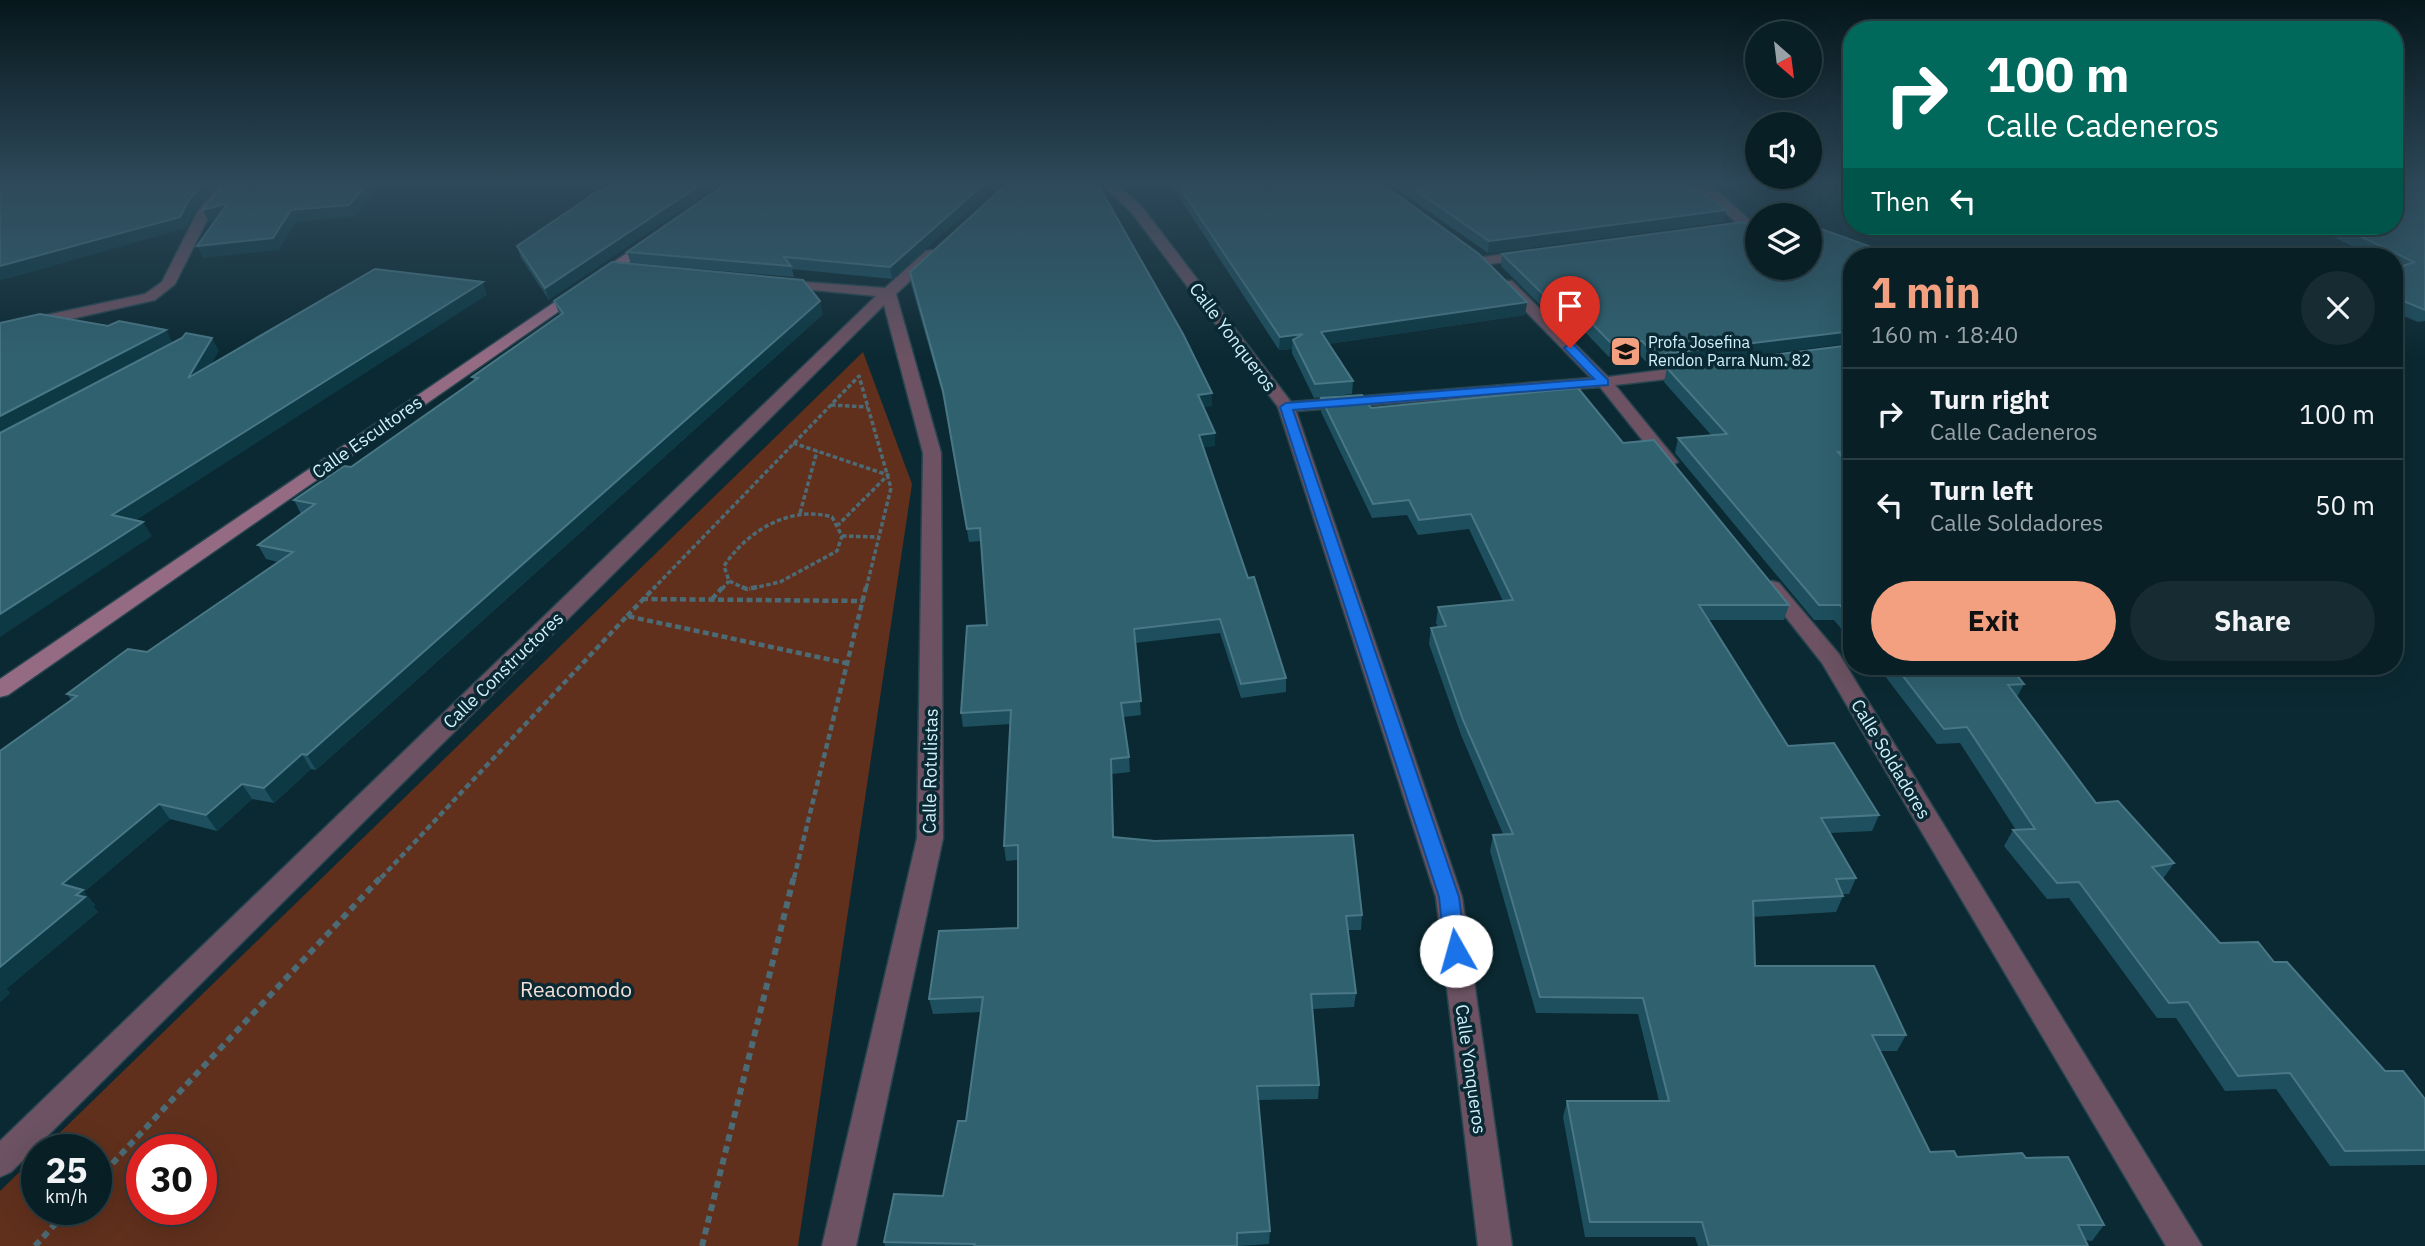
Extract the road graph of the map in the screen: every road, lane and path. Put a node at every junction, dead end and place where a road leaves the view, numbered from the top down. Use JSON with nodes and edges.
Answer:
{"nodes":[{"id":1,"x":190,"y":241,"type":"edge"},
{"id":2,"x":651,"y":241,"type":"edge"},
{"id":3,"x":946,"y":241,"type":"edge"},
{"id":4,"x":1161,"y":241,"type":"edge"},
{"id":5,"x":1462,"y":245,"type":"edge"},
{"id":6,"x":1540,"y":253,"type":"edge"},
{"id":7,"x":1484,"y":261,"type":"junction"},
{"id":8,"x":614,"y":267,"type":"junction"},
{"id":9,"x":641,"y":269,"type":"edge"},
{"id":10,"x":764,"y":281,"type":"edge"},
{"id":11,"x":888,"y":293,"type":"junction"},
{"id":12,"x":0,"y":330,"type":"edge"},
{"id":13,"x":1714,"y":368,"type":"edge"},
{"id":14,"x":1604,"y":382,"type":"junction"},
{"id":15,"x":831,"y":405,"type":"junction"},
{"id":16,"x":868,"y":407,"type":"junction"},
{"id":17,"x":1286,"y":407,"type":"junction"},
{"id":18,"x":750,"y":428,"type":"junction"},
{"id":19,"x":794,"y":443,"type":"junction"},
{"id":20,"x":817,"y":451,"type":"junction"},
{"id":21,"x":888,"y":475,"type":"junction"},
{"id":22,"x":1682,"y":478,"type":"edge"},
{"id":23,"x":800,"y":513,"type":"junction"},
{"id":24,"x":838,"y":525,"type":"junction"},
{"id":25,"x":842,"y":536,"type":"junction"},
{"id":26,"x":879,"y":537,"type":"junction"},
{"id":27,"x":1761,"y":574,"type":"edge"},
{"id":28,"x":729,"y":581,"type":"junction"},
{"id":29,"x":642,"y":599,"type":"junction"},
{"id":30,"x":712,"y":599,"type":"junction"},
{"id":31,"x":863,"y":601,"type":"junction"},
{"id":32,"x":627,"y":616,"type":"junction"},
{"id":33,"x":846,"y":663,"type":"junction"},
{"id":34,"x":0,"y":690,"type":"edge"},
{"id":35,"x":0,"y":1162,"type":"edge"},
{"id":36,"x":112,"y":1164,"type":"edge"},
{"id":37,"x":54,"y":1225,"type":"edge"},
{"id":38,"x":35,"y":1246,"type":"edge"},
{"id":39,"x":702,"y":1246,"type":"edge"},
{"id":40,"x":839,"y":1246,"type":"edge"},
{"id":41,"x":1495,"y":1246,"type":"edge"},
{"id":42,"x":2185,"y":1246,"type":"edge"}],
"edges":[{"from":1,"to":12,"type":"street"},
{"from":2,"to":8,"type":"street","name":"Calle Escultores"},
{"from":3,"to":11,"type":"street","name":"Calle Constructores"},
{"from":4,"to":17,"type":"street","name":"Calle Yonqueros"},
{"from":5,"to":7,"type":"street"},
{"from":6,"to":7,"type":"street"},
{"from":7,"to":14,"type":"street"},
{"from":8,"to":9,"type":"street"},
{"from":8,"to":34,"type":"street","name":"Calle Escultores"},
{"from":10,"to":11,"type":"street"},
{"from":11,"to":18,"type":"street","name":"Calle Constructores"},
{"from":11,"to":40,"type":"street","name":"Calle Rotulistas"},
{"from":13,"to":14,"type":"street"},
{"from":14,"to":17,"type":"street"},
{"from":14,"to":22,"type":"street"},
{"from":15,"to":16,"type":"path"},
{"from":15,"to":16,"type":"path"},
{"from":15,"to":19,"type":"path"},
{"from":16,"to":21,"type":"path"},
{"from":17,"to":41,"type":"street","name":"Calle Yonqueros"},
{"from":18,"to":19,"type":"path"},
{"from":18,"to":35,"type":"street","name":"Calle Constructores"},
{"from":19,"to":20,"type":"path"},
{"from":19,"to":29,"type":"path"},
{"from":20,"to":21,"type":"path"},
{"from":20,"to":23,"type":"path"},
{"from":21,"to":24,"type":"path"},
{"from":21,"to":26,"type":"path"},
{"from":23,"to":24,"type":"path"},
{"from":23,"to":28,"type":"path"},
{"from":24,"to":25,"type":"path"},
{"from":25,"to":26,"type":"path"},
{"from":25,"to":28,"type":"path"},
{"from":26,"to":31,"type":"path"},
{"from":27,"to":42,"type":"street","name":"Calle Soldadores"},
{"from":28,"to":30,"type":"path"},
{"from":29,"to":30,"type":"path"},
{"from":29,"to":32,"type":"path"},
{"from":30,"to":31,"type":"path"},
{"from":31,"to":33,"type":"path"},
{"from":32,"to":33,"type":"path"},
{"from":32,"to":36,"type":"path"},
{"from":33,"to":39,"type":"path"},
{"from":37,"to":38,"type":"path"}]}
